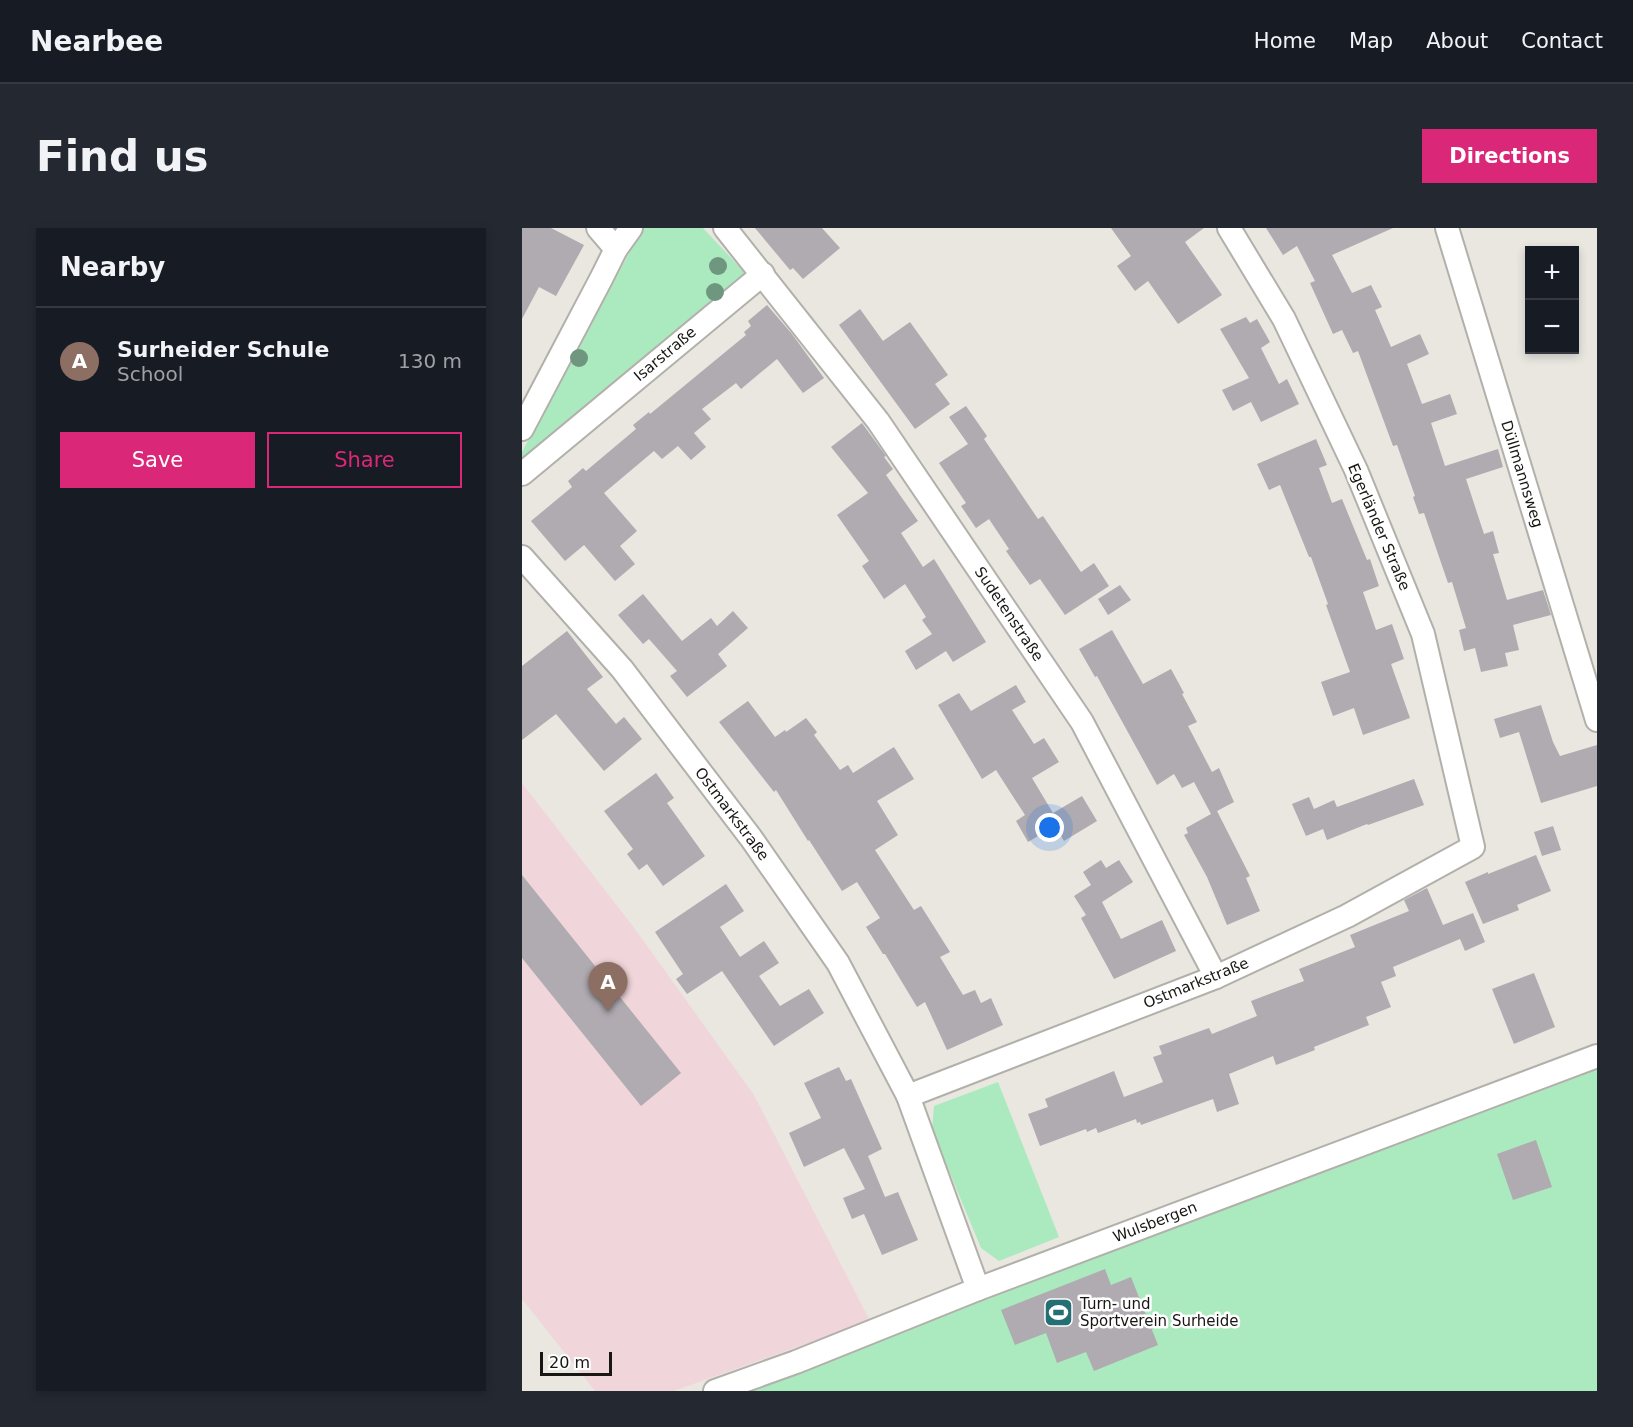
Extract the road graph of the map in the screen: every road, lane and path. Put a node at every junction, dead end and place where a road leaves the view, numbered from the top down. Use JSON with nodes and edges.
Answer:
{"nodes":[{"id":1,"x":598,"y":228,"type":"edge"},
{"id":2,"x":631,"y":228,"type":"edge"},
{"id":3,"x":725,"y":228,"type":"edge"},
{"id":4,"x":1229,"y":228,"type":"edge"},
{"id":5,"x":1447,"y":228,"type":"edge"},
{"id":6,"x":616,"y":249,"type":"junction"},
{"id":7,"x":763,"y":274,"type":"junction"},
{"id":8,"x":522,"y":429,"type":"edge"},
{"id":9,"x":522,"y":474,"type":"edge"},
{"id":10,"x":522,"y":557,"type":"edge"},
{"id":11,"x":1597,"y":720,"type":"edge"},
{"id":12,"x":1473,"y":847,"type":"joint"},
{"id":13,"x":1216,"y":977,"type":"junction"},
{"id":14,"x":1597,"y":1056,"type":"edge"},
{"id":15,"x":908,"y":1096,"type":"junction"},
{"id":16,"x":978,"y":1288,"type":"junction"},
{"id":17,"x":715,"y":1391,"type":"edge"}],
"edges":[{"from":1,"to":6,"type":"street"},
{"from":2,"to":6,"type":"street"},
{"from":3,"to":7,"type":"street"},
{"from":4,"to":12,"type":"street","name":"Egerländer Straße"},
{"from":5,"to":11,"type":"street","name":"Düllmannsweg"},
{"from":6,"to":8,"type":"street"},
{"from":7,"to":9,"type":"street","name":"Isarstraße"},
{"from":7,"to":13,"type":"street","name":"Sudetenstraße"},
{"from":10,"to":15,"type":"street","name":"Ostmarkstraße"},
{"from":12,"to":13,"type":"street","name":"Ostmarkstraße"},
{"from":13,"to":15,"type":"street","name":"Ostmarkstraße"},
{"from":14,"to":16,"type":"street","name":"Wulsbergen"},
{"from":15,"to":16,"type":"street","name":"Ostmarkstraße"},
{"from":16,"to":17,"type":"street","name":"Wulsbergen"}]}
